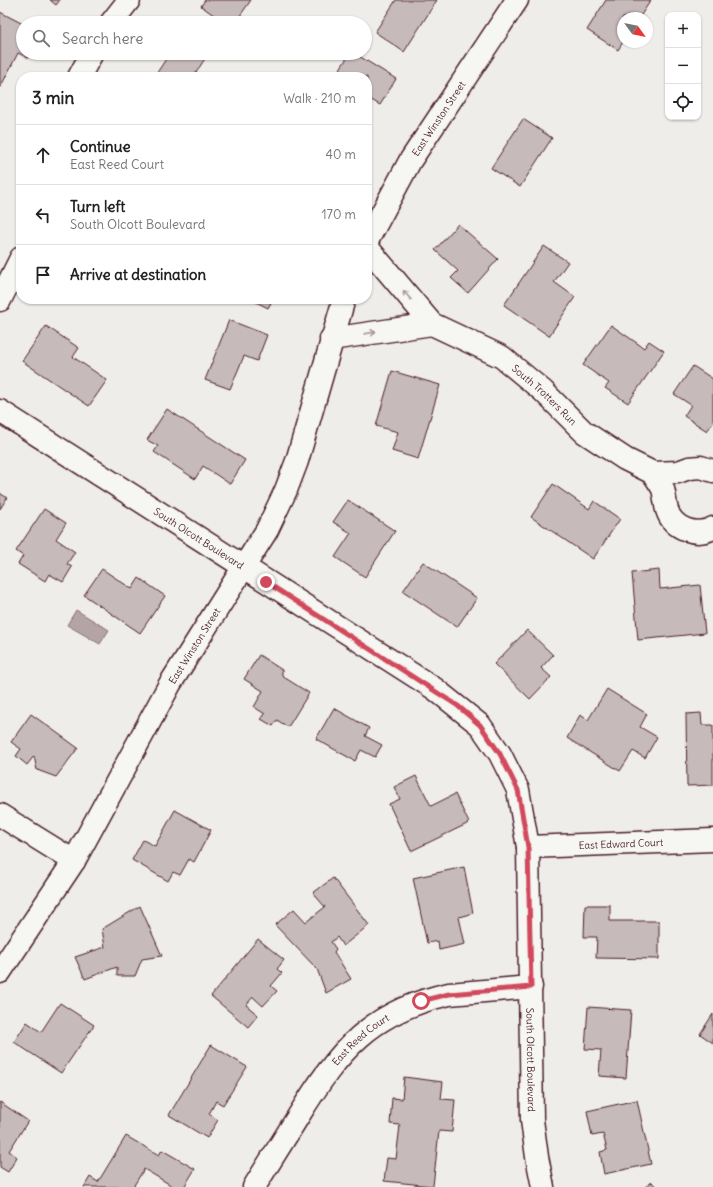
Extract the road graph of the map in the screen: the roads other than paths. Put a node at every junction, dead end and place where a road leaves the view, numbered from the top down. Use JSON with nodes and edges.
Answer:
{"nodes":[{"id":1,"x":129,"y":0,"type":"edge"},
{"id":2,"x":517,"y":0,"type":"edge"},
{"id":3,"x":116,"y":16,"type":"edge"},
{"id":4,"x":88,"y":60,"type":"edge"},
{"id":5,"x":82,"y":72,"type":"edge"},
{"id":6,"x":372,"y":232,"type":"edge"},
{"id":7,"x":372,"y":253,"type":"edge"},
{"id":8,"x":16,"y":268,"type":"edge"},
{"id":9,"x":0,"y":300,"type":"edge"},
{"id":10,"x":342,"y":304,"type":"edge"},
{"id":11,"x":432,"y":324,"type":"junction"},
{"id":12,"x":331,"y":339,"type":"junction"},
{"id":13,"x":0,"y":411,"type":"edge"},
{"id":14,"x":713,"y":471,"type":"edge"},
{"id":15,"x":653,"y":473,"type":"junction"},
{"id":16,"x":713,"y":528,"type":"edge"},
{"id":17,"x":243,"y":567,"type":"junction"},
{"id":18,"x":0,"y":815,"type":"edge"},
{"id":19,"x":713,"y":840,"type":"edge"},
{"id":20,"x":528,"y":847,"type":"junction"},
{"id":21,"x":74,"y":861,"type":"junction"},
{"id":22,"x":0,"y":972,"type":"edge"},
{"id":23,"x":531,"y":987,"type":"junction"},
{"id":24,"x":254,"y":1187,"type":"edge"},
{"id":25,"x":543,"y":1187,"type":"edge"}],
"edges":[{"from":1,"to":3,"type":"street"},
{"from":2,"to":6,"type":"street","name":"East Winston Street"},
{"from":4,"to":5,"type":"street"},
{"from":11,"to":7,"type":"street","name":"South Trotters Run","one_way":true},
{"from":8,"to":9,"type":"street"},
{"from":10,"to":12,"type":"street","name":"East Winston Street"},
{"from":12,"to":11,"type":"street","one_way":true},
{"from":11,"to":15,"type":"street","name":"South Trotters Run"},
{"from":12,"to":17,"type":"street","name":"East Winston Street"},
{"from":13,"to":17,"type":"street","name":"South Olcott Boulevard"},
{"from":14,"to":15,"type":"street","name":"South Trotters Run"},
{"from":15,"to":16,"type":"street"},
{"from":17,"to":20,"type":"street","name":"South Olcott Boulevard"},
{"from":17,"to":21,"type":"street","name":"East Winston Street"},
{"from":18,"to":21,"type":"street"},
{"from":19,"to":20,"type":"street","name":"East Edward Court"},
{"from":20,"to":23,"type":"street","name":"South Olcott Boulevard"},
{"from":21,"to":22,"type":"street","name":"East Winston Street"},
{"from":23,"to":24,"type":"street","name":"East Reed Court"},
{"from":23,"to":25,"type":"street","name":"South Olcott Boulevard"}]}
